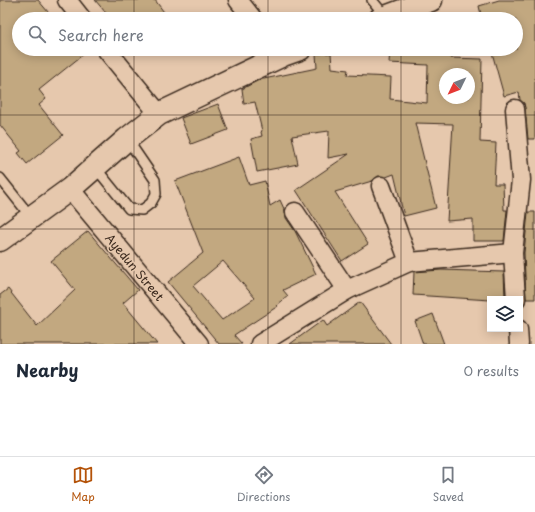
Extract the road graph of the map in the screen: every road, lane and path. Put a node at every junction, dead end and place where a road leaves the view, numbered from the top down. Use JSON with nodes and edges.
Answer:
{"nodes":[{"id":1,"x":67,"y":0,"type":"edge"},
{"id":2,"x":238,"y":0,"type":"edge"},
{"id":3,"x":372,"y":0,"type":"edge"},
{"id":4,"x":431,"y":0,"type":"edge"},
{"id":5,"x":76,"y":12,"type":"edge"},
{"id":6,"x":247,"y":12,"type":"edge"},
{"id":7,"x":379,"y":12,"type":"edge"},
{"id":8,"x":399,"y":12,"type":"edge"},
{"id":9,"x":112,"y":56,"type":"edge"},
{"id":10,"x":277,"y":56,"type":"edge"},
{"id":11,"x":515,"y":109,"type":"dead end"},
{"id":12,"x":159,"y":114,"type":"junction"},
{"id":13,"x":128,"y":138,"type":"junction"},
{"id":14,"x":95,"y":167,"type":"junction"},
{"id":15,"x":0,"y":178,"type":"edge"},
{"id":16,"x":528,"y":180,"type":"edge"},
{"id":17,"x":381,"y":186,"type":"dead end"},
{"id":18,"x":70,"y":189,"type":"junction"},
{"id":19,"x":295,"y":212,"type":"dead end"},
{"id":20,"x":31,"y":217,"type":"junction"},
{"id":21,"x":0,"y":240,"type":"edge"},
{"id":22,"x":513,"y":253,"type":"junction"},
{"id":23,"x":409,"y":262,"type":"junction"},
{"id":24,"x":346,"y":290,"type":"junction"},
{"id":25,"x":516,"y":296,"type":"edge"},
{"id":26,"x":518,"y":332,"type":"edge"},
{"id":27,"x":199,"y":344,"type":"edge"},
{"id":28,"x":260,"y":344,"type":"edge"},
{"id":29,"x":519,"y":344,"type":"edge"}],
"edges":[{"from":1,"to":5,"type":"street"},
{"from":2,"to":6,"type":"street"},
{"from":3,"to":7,"type":"lane"},
{"from":4,"to":8,"type":"main road"},
{"from":9,"to":12,"type":"street"},
{"from":10,"to":12,"type":"main road"},
{"from":11,"to":16,"type":"street"},
{"from":12,"to":13,"type":"main road"},
{"from":13,"to":14,"type":"main road"},
{"from":13,"to":14,"type":"lane"},
{"from":14,"to":18,"type":"main road"},
{"from":15,"to":20,"type":"lane"},
{"from":16,"to":22,"type":"street"},
{"from":17,"to":23,"type":"street"},
{"from":18,"to":20,"type":"main road"},
{"from":18,"to":27,"type":"street","name":"Ayedun Street"},
{"from":19,"to":24,"type":"street"},
{"from":20,"to":21,"type":"main road"},
{"from":22,"to":23,"type":"street"},
{"from":22,"to":25,"type":"street"},
{"from":23,"to":24,"type":"street"},
{"from":24,"to":28,"type":"street"},
{"from":26,"to":29,"type":"street"}]}
